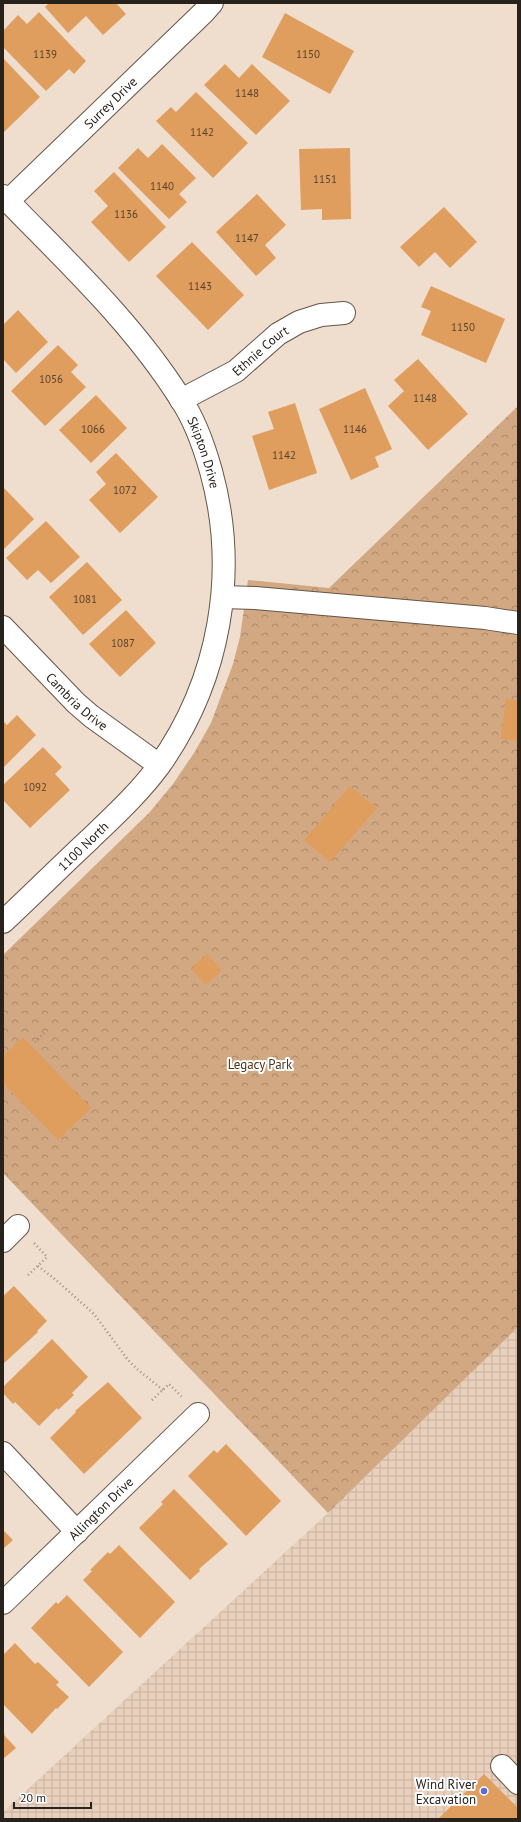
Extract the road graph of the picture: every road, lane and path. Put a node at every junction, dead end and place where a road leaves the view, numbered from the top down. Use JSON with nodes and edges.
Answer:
{"nodes":[{"id":1,"x":212,"y":3,"type":"edge"},
{"id":2,"x":6,"y":198,"type":"edge"},
{"id":3,"x":344,"y":313,"type":"dead end"},
{"id":4,"x":181,"y":400,"type":"junction"},
{"id":5,"x":223,"y":596,"type":"junction"},
{"id":6,"x":518,"y":623,"type":"edge"},
{"id":7,"x":3,"y":627,"type":"edge"},
{"id":8,"x":159,"y":765,"type":"junction"},
{"id":9,"x":3,"y":922,"type":"edge"},
{"id":10,"x":46,"y":1031,"type":"dead end"},
{"id":11,"x":35,"y":1042,"type":"dead end"},
{"id":12,"x":47,"y":1257,"type":"dead end"},
{"id":13,"x":38,"y":1266,"type":"junction"},
{"id":14,"x":28,"y":1275,"type":"dead end"},
{"id":15,"x":169,"y":1384,"type":"dead end"},
{"id":16,"x":163,"y":1390,"type":"junction"},
{"id":17,"x":152,"y":1400,"type":"dead end"},
{"id":18,"x":198,"y":1414,"type":"dead end"},
{"id":19,"x":3,"y":1453,"type":"edge"},
{"id":20,"x":77,"y":1532,"type":"junction"},
{"id":21,"x":3,"y":1603,"type":"edge"},
{"id":22,"x":502,"y":1766,"type":"dead end"},
{"id":23,"x":518,"y":1783,"type":"edge"}],
"edges":[{"from":1,"to":2,"type":"street","name":"Surrey Drive"},
{"from":2,"to":4,"type":"street","name":"Skipton Drive"},
{"from":3,"to":4,"type":"street","name":"Ethnie Court"},
{"from":4,"to":5,"type":"street","name":"Skipton Drive"},
{"from":5,"to":6,"type":"street"},
{"from":5,"to":8,"type":"street","name":"Skipton Drive"},
{"from":7,"to":8,"type":"street","name":"Cambria Drive"},
{"from":8,"to":9,"type":"street","name":"1100 North"},
{"from":10,"to":11,"type":"path"},
{"from":12,"to":13,"type":"path"},
{"from":13,"to":14,"type":"path"},
{"from":13,"to":16,"type":"path"},
{"from":15,"to":16,"type":"path"},
{"from":16,"to":17,"type":"path"},
{"from":18,"to":20,"type":"street","name":"Allington Drive"},
{"from":19,"to":20,"type":"street"},
{"from":20,"to":21,"type":"street","name":"Allington Drive"},
{"from":22,"to":23,"type":"street"}]}
